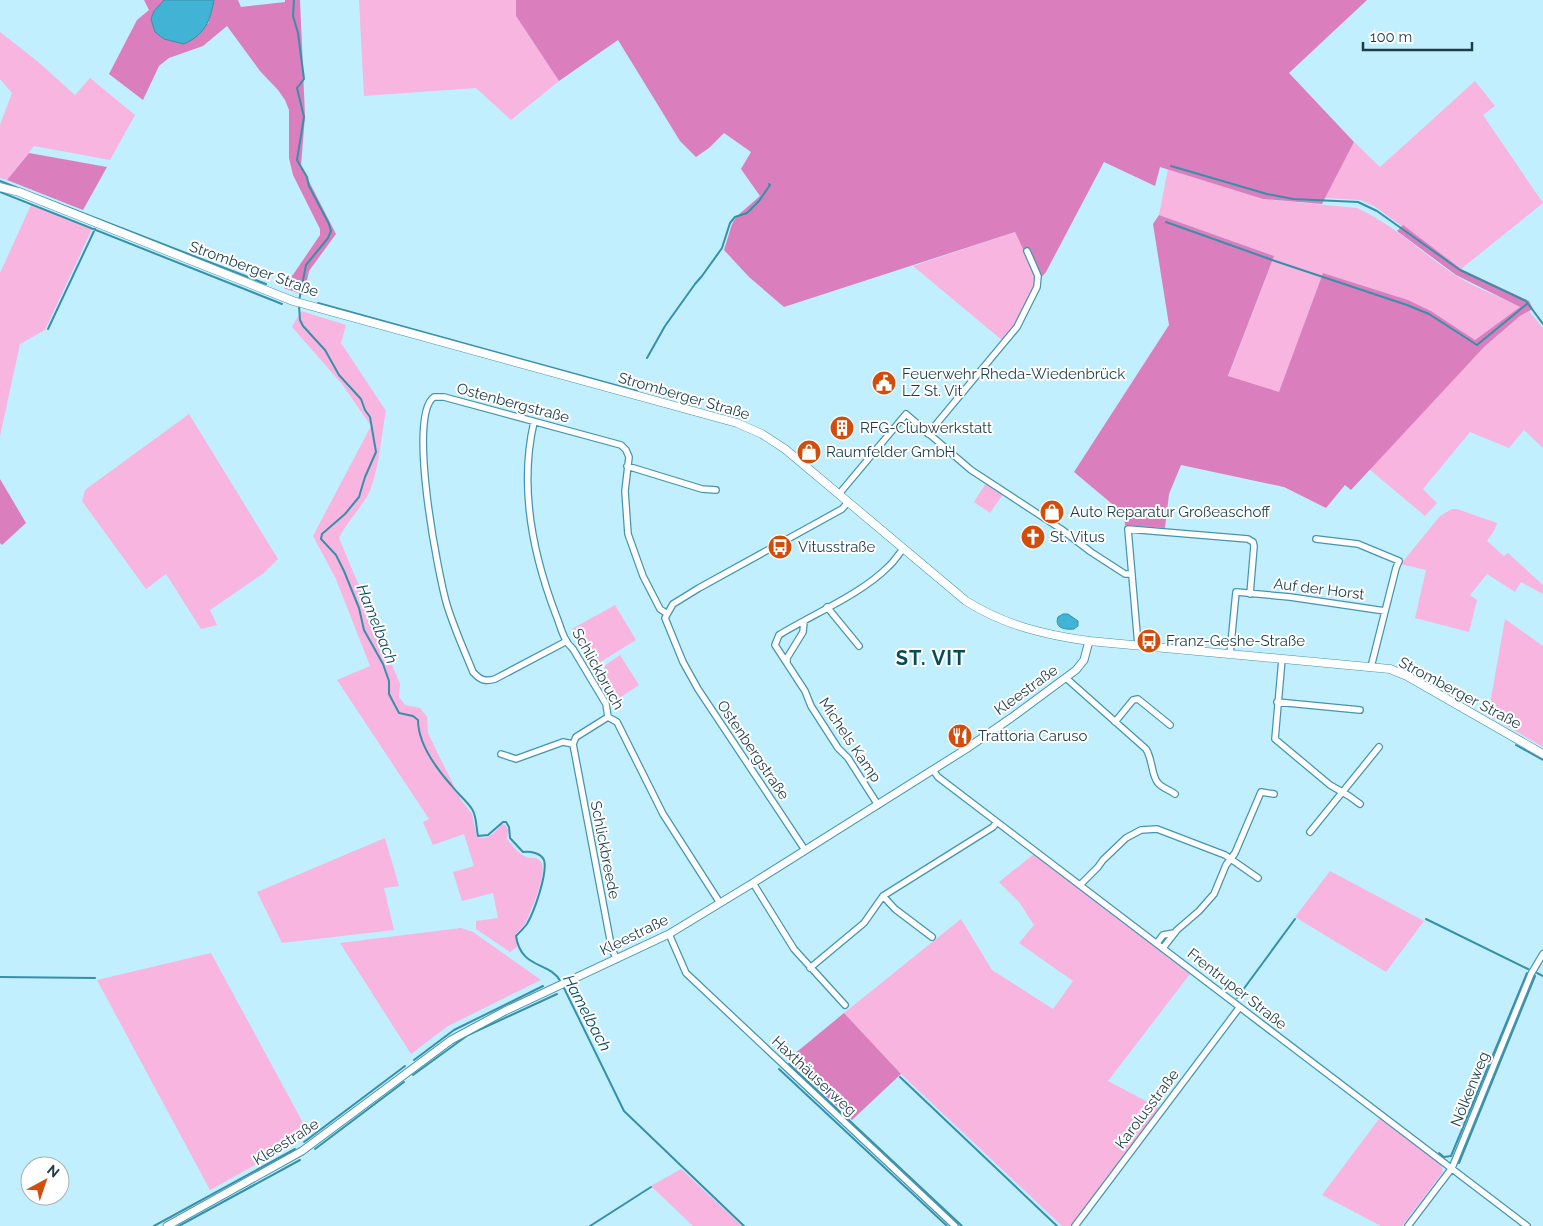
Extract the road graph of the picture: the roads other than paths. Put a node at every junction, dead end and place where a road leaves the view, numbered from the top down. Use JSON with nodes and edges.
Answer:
{"nodes":[{"id":1,"x":0,"y":186,"type":"edge"},
{"id":2,"x":1027,"y":251,"type":"dead end"},
{"id":3,"x":534,"y":422,"type":"junction"},
{"id":4,"x":928,"y":434,"type":"junction"},
{"id":5,"x":627,"y":466,"type":"junction"},
{"id":6,"x":716,"y":490,"type":"dead end"},
{"id":7,"x":839,"y":494,"type":"junction"},
{"id":8,"x":848,"y":502,"type":"junction"},
{"id":9,"x":1316,"y":539,"type":"dead end"},
{"id":10,"x":903,"y":549,"type":"junction"},
{"id":11,"x":1132,"y":574,"type":"junction"},
{"id":12,"x":1250,"y":594,"type":"junction"},
{"id":13,"x":827,"y":608,"type":"junction"},
{"id":14,"x":1384,"y":611,"type":"junction"},
{"id":15,"x":666,"y":613,"type":"junction"},
{"id":16,"x":804,"y":622,"type":"junction"},
{"id":17,"x":1089,"y":641,"type":"junction"},
{"id":18,"x":565,"y":642,"type":"junction"},
{"id":19,"x":1138,"y":645,"type":"junction"},
{"id":20,"x":858,"y":646,"type":"dead end"},
{"id":21,"x":1230,"y":654,"type":"junction"},
{"id":22,"x":1282,"y":659,"type":"junction"},
{"id":23,"x":787,"y":663,"type":"junction"},
{"id":24,"x":1371,"y":667,"type":"junction"},
{"id":25,"x":1066,"y":678,"type":"junction"},
{"id":26,"x":1277,"y":702,"type":"junction"},
{"id":27,"x":1360,"y":710,"type":"dead end"},
{"id":28,"x":608,"y":717,"type":"junction"},
{"id":29,"x":1115,"y":722,"type":"junction"},
{"id":30,"x":1170,"y":725,"type":"dead end"},
{"id":31,"x":573,"y":744,"type":"junction"},
{"id":32,"x":1379,"y":747,"type":"dead end"},
{"id":33,"x":500,"y":754,"type":"dead end"},
{"id":34,"x":1543,"y":754,"type":"edge"},
{"id":35,"x":933,"y":770,"type":"junction"},
{"id":36,"x":1342,"y":793,"type":"junction"},
{"id":37,"x":1175,"y":794,"type":"dead end"},
{"id":38,"x":1274,"y":794,"type":"dead end"},
{"id":39,"x":1360,"y":804,"type":"dead end"},
{"id":40,"x":878,"y":805,"type":"junction"},
{"id":41,"x":997,"y":822,"type":"junction"},
{"id":42,"x":1310,"y":832,"type":"dead end"},
{"id":43,"x":805,"y":850,"type":"junction"},
{"id":44,"x":1230,"y":858,"type":"junction"},
{"id":45,"x":1258,"y":878,"type":"dead end"},
{"id":46,"x":753,"y":883,"type":"junction"},
{"id":47,"x":1080,"y":885,"type":"junction"},
{"id":48,"x":884,"y":896,"type":"junction"},
{"id":49,"x":720,"y":903,"type":"junction"},
{"id":50,"x":1174,"y":933,"type":"junction"},
{"id":51,"x":669,"y":934,"type":"junction"},
{"id":52,"x":932,"y":937,"type":"dead end"},
{"id":53,"x":1157,"y":943,"type":"junction"},
{"id":54,"x":1163,"y":948,"type":"junction"},
{"id":55,"x":1543,"y":954,"type":"edge"},
{"id":56,"x":617,"y":959,"type":"junction"},
{"id":57,"x":810,"y":968,"type":"junction"},
{"id":58,"x":845,"y":1005,"type":"dead end"},
{"id":59,"x":1239,"y":1008,"type":"junction"},
{"id":60,"x":1452,"y":1168,"type":"junction"},
{"id":61,"x":167,"y":1226,"type":"edge"},
{"id":62,"x":955,"y":1226,"type":"edge"},
{"id":63,"x":1075,"y":1226,"type":"edge"},
{"id":64,"x":1408,"y":1226,"type":"edge"},
{"id":65,"x":1527,"y":1226,"type":"edge"}],
"edges":[{"from":1,"to":7,"type":"main road","name":"Stromberger Straße"},
{"from":2,"to":4,"type":"street"},
{"from":3,"to":5,"type":"street","name":"Ostenbergstraße"},
{"from":3,"to":18,"type":"street","name":"Schlickbruch"},
{"from":3,"to":18,"type":"street","name":"Ostenbergstraße"},
{"from":4,"to":7,"type":"street"},
{"from":4,"to":11,"type":"street"},
{"from":5,"to":6,"type":"street"},
{"from":5,"to":15,"type":"street","name":"Ostenbergstraße"},
{"from":7,"to":8,"type":"main road","name":"Stromberger Straße"},
{"from":8,"to":10,"type":"main road","name":"Stromberger Straße"},
{"from":8,"to":15,"type":"street"},
{"from":9,"to":14,"type":"street","name":"Auf der Horst"},
{"from":10,"to":13,"type":"street","name":"Michels Kamp"},
{"from":10,"to":17,"type":"main road","name":"Stromberger Straße"},
{"from":11,"to":12,"type":"street","name":"Auf der Horst"},
{"from":11,"to":19,"type":"street","name":"Auf der Horst"},
{"from":12,"to":14,"type":"street","name":"Auf der Horst"},
{"from":12,"to":21,"type":"street","name":"Auf der Horst"},
{"from":13,"to":16,"type":"street","name":"Michels Kamp"},
{"from":13,"to":20,"type":"street"},
{"from":14,"to":24,"type":"street","name":"Auf der Horst"},
{"from":15,"to":43,"type":"street","name":"Ostenbergstraße"},
{"from":16,"to":23,"type":"street"},
{"from":16,"to":23,"type":"street","name":"Michels Kamp"},
{"from":17,"to":19,"type":"main road","name":"Stromberger Straße"},
{"from":17,"to":25,"type":"street","name":"Kleestraße"},
{"from":18,"to":28,"type":"street","name":"Schlickbruch"},
{"from":19,"to":21,"type":"main road","name":"Stromberger Straße"},
{"from":21,"to":22,"type":"main road","name":"Stromberger Straße"},
{"from":22,"to":24,"type":"main road","name":"Stromberger Straße"},
{"from":22,"to":26,"type":"street"},
{"from":23,"to":40,"type":"street","name":"Michels Kamp"},
{"from":24,"to":34,"type":"main road","name":"Stromberger Straße"},
{"from":25,"to":29,"type":"street"},
{"from":25,"to":35,"type":"street","name":"Kleestraße"},
{"from":26,"to":27,"type":"street"},
{"from":26,"to":36,"type":"street"},
{"from":28,"to":31,"type":"street"},
{"from":28,"to":49,"type":"street","name":"Schlickbruch"},
{"from":29,"to":30,"type":"street"},
{"from":29,"to":37,"type":"street"},
{"from":31,"to":33,"type":"street"},
{"from":31,"to":56,"type":"street","name":"Schlickbreede"},
{"from":32,"to":36,"type":"street"},
{"from":35,"to":40,"type":"street","name":"Kleestraße"},
{"from":35,"to":41,"type":"street","name":"Frentruper Straße"},
{"from":36,"to":39,"type":"street"},
{"from":36,"to":42,"type":"street"},
{"from":38,"to":44,"type":"street"},
{"from":40,"to":43,"type":"street","name":"Kleestraße"},
{"from":41,"to":47,"type":"street","name":"Frentruper Straße"},
{"from":41,"to":48,"type":"street"},
{"from":43,"to":46,"type":"street","name":"Kleestraße"},
{"from":44,"to":45,"type":"street"},
{"from":44,"to":47,"type":"street"},
{"from":44,"to":50,"type":"street"},
{"from":46,"to":49,"type":"street","name":"Kleestraße"},
{"from":46,"to":57,"type":"street"},
{"from":47,"to":53,"type":"street","name":"Frentruper Straße"},
{"from":48,"to":52,"type":"street"},
{"from":48,"to":57,"type":"street"},
{"from":49,"to":51,"type":"street","name":"Kleestraße"},
{"from":50,"to":53,"type":"street"},
{"from":50,"to":54,"type":"street"},
{"from":51,"to":56,"type":"street","name":"Kleestraße"},
{"from":51,"to":62,"type":"street","name":"Haxthäuserweg"},
{"from":53,"to":54,"type":"street","name":"Frentruper Straße"},
{"from":54,"to":59,"type":"street","name":"Frentruper Straße"},
{"from":55,"to":60,"type":"street","name":"Nölkenweg"},
{"from":56,"to":61,"type":"street","name":"Kleestraße"},
{"from":57,"to":58,"type":"street"},
{"from":59,"to":60,"type":"street","name":"Frentruper Straße"},
{"from":59,"to":63,"type":"street","name":"Karolusstraße"},
{"from":60,"to":64,"type":"street","name":"Nölkenweg"},
{"from":60,"to":65,"type":"street","name":"Frentruper Straße"}]}
